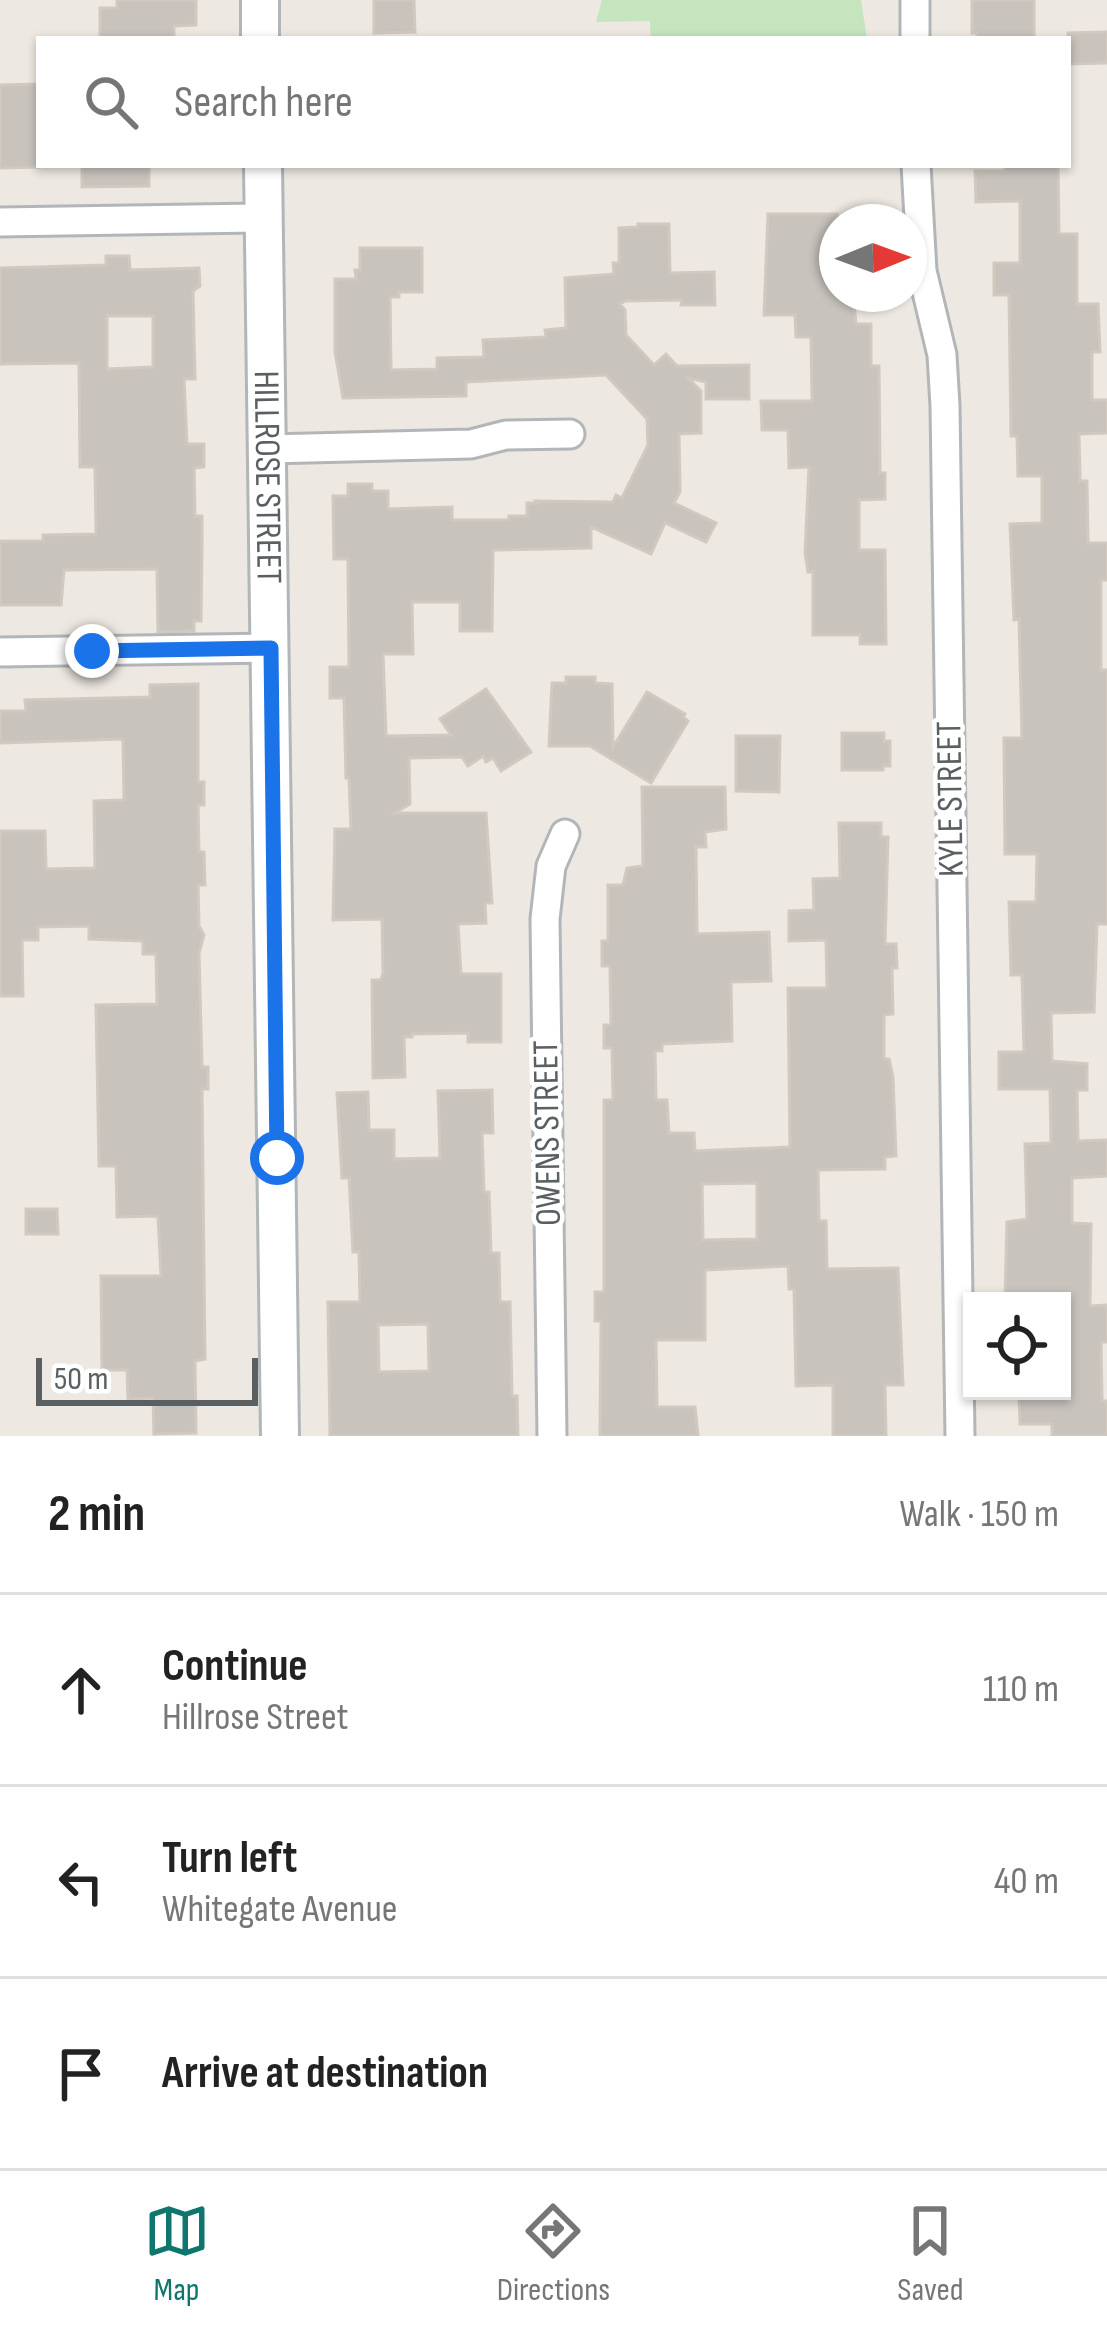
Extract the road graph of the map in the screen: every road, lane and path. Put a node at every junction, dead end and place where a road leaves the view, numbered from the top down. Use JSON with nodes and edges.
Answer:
{"nodes":[{"id":1,"x":260,"y":0,"type":"edge"},
{"id":2,"x":915,"y":0,"type":"edge"},
{"id":3,"x":260,"y":36,"type":"edge"},
{"id":4,"x":915,"y":36,"type":"edge"},
{"id":5,"x":263,"y":168,"type":"edge"},
{"id":6,"x":916,"y":168,"type":"edge"},
{"id":7,"x":264,"y":218,"type":"junction"},
{"id":8,"x":0,"y":222,"type":"edge"},
{"id":9,"x":570,"y":434,"type":"dead end"},
{"id":10,"x":268,"y":449,"type":"junction"},
{"id":11,"x":271,"y":648,"type":"junction"},
{"id":12,"x":0,"y":652,"type":"edge"},
{"id":13,"x":565,"y":834,"type":"dead end"},
{"id":14,"x":280,"y":1436,"type":"edge"},
{"id":15,"x":552,"y":1436,"type":"edge"},
{"id":16,"x":959,"y":1436,"type":"edge"}],
"edges":[{"from":1,"to":3,"type":"street"},
{"from":2,"to":4,"type":"street"},
{"from":5,"to":7,"type":"street","name":"HILLROSE STREET"},
{"from":6,"to":16,"type":"street","name":"KYLE STREET"},
{"from":7,"to":8,"type":"street"},
{"from":7,"to":10,"type":"street","name":"HILLROSE STREET"},
{"from":9,"to":10,"type":"street"},
{"from":10,"to":11,"type":"street","name":"HILLROSE STREET"},
{"from":11,"to":12,"type":"street"},
{"from":11,"to":14,"type":"street","name":"HILLROSE STREET"},
{"from":13,"to":15,"type":"street","name":"OWENS STREET"}]}
